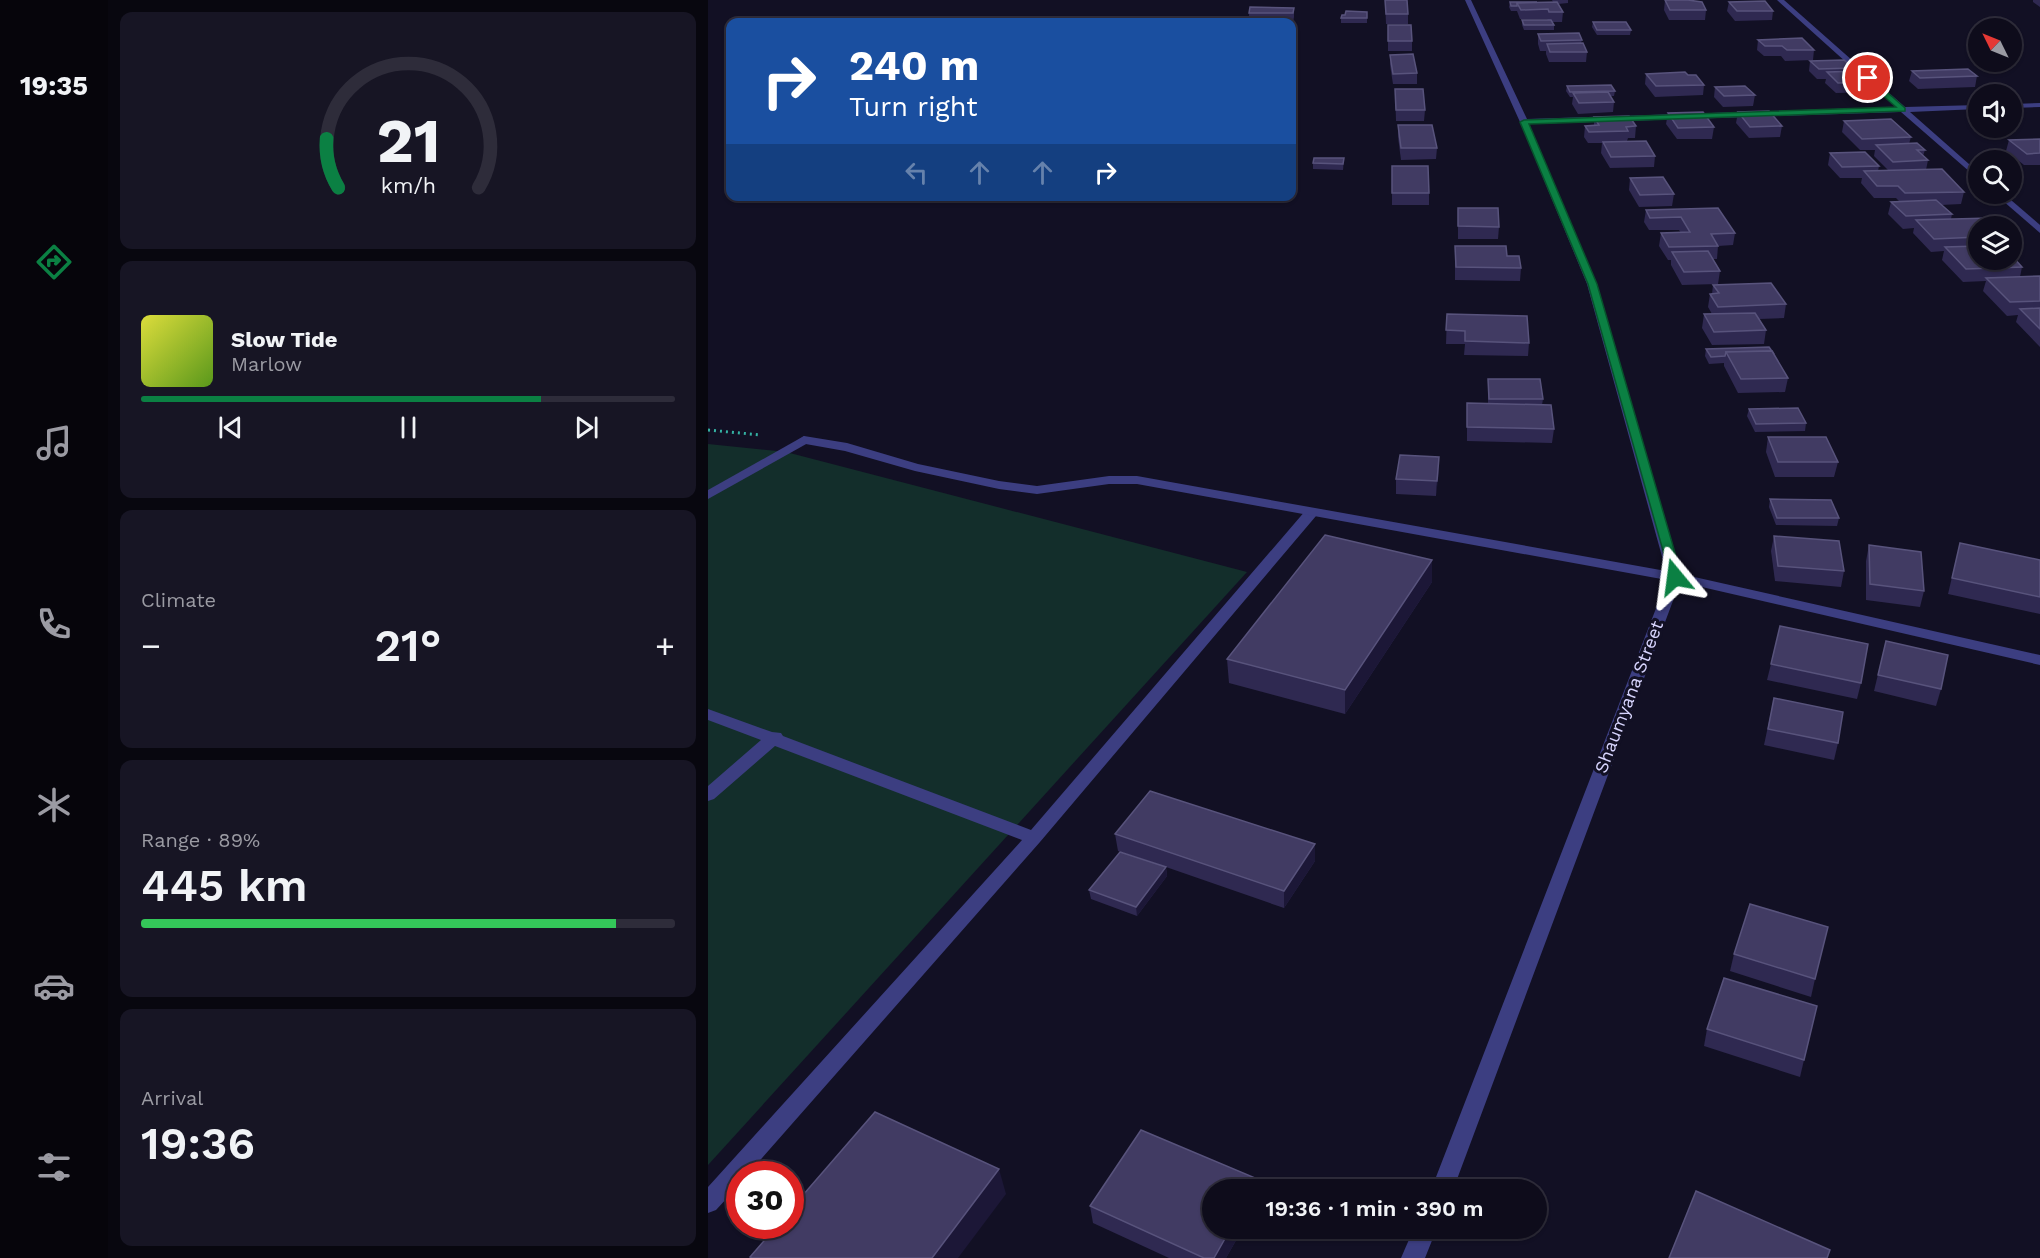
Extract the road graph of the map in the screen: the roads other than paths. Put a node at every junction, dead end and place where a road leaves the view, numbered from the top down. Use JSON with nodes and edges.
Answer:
{"nodes":[{"id":1,"x":1468,"y":0,"type":"edge"},
{"id":2,"x":1780,"y":0,"type":"edge"},
{"id":3,"x":2040,"y":105,"type":"edge"},
{"id":4,"x":2022,"y":106,"type":"edge"},
{"id":5,"x":1968,"y":107,"type":"edge"},
{"id":6,"x":1903,"y":110,"type":"junction"},
{"id":7,"x":1524,"y":122,"type":"junction"},
{"id":8,"x":1968,"y":167,"type":"edge"},
{"id":9,"x":2010,"y":204,"type":"edge"},
{"id":10,"x":2040,"y":230,"type":"edge"},
{"id":11,"x":708,"y":495,"type":"edge"},
{"id":12,"x":1311,"y":513,"type":"junction"},
{"id":13,"x":1675,"y":577,"type":"junction"},
{"id":14,"x":2040,"y":660,"type":"edge"},
{"id":15,"x":708,"y":714,"type":"edge"},
{"id":16,"x":775,"y":737,"type":"junction"},
{"id":17,"x":708,"y":795,"type":"edge"},
{"id":18,"x":1034,"y":838,"type":"junction"},
{"id":19,"x":1446,"y":1179,"type":"edge"},
{"id":20,"x":708,"y":1203,"type":"edge"},
{"id":21,"x":1421,"y":1239,"type":"edge"},
{"id":22,"x":1413,"y":1258,"type":"edge"}],
"edges":[{"from":1,"to":7,"type":"street"},
{"from":2,"to":6,"type":"street"},
{"from":3,"to":4,"type":"street"},
{"from":5,"to":6,"type":"street"},
{"from":6,"to":7,"type":"street"},
{"from":6,"to":8,"type":"street"},
{"from":7,"to":13,"type":"street"},
{"from":9,"to":10,"type":"street"},
{"from":11,"to":12,"type":"street"},
{"from":12,"to":13,"type":"street"},
{"from":12,"to":18,"type":"street"},
{"from":13,"to":14,"type":"street"},
{"from":13,"to":19,"type":"street","name":"Shaumyana Street"},
{"from":15,"to":16,"type":"street"},
{"from":16,"to":17,"type":"street"},
{"from":16,"to":18,"type":"street"},
{"from":18,"to":20,"type":"street"},
{"from":21,"to":22,"type":"street"}]}
